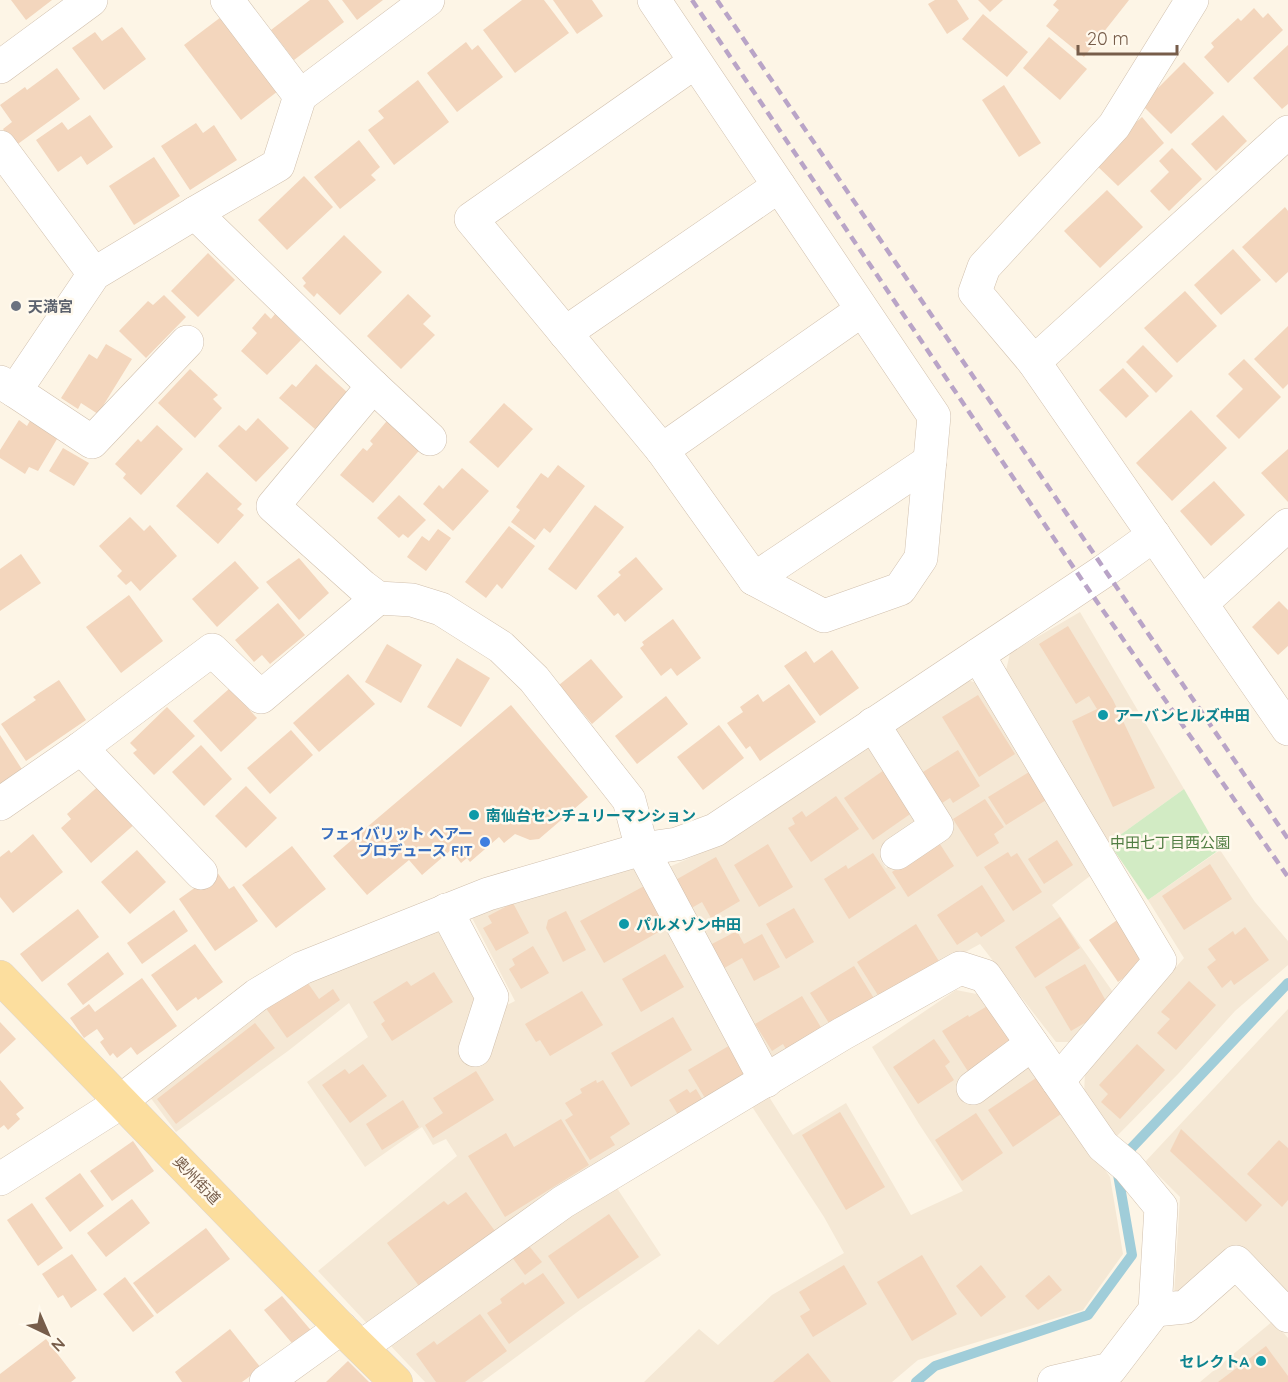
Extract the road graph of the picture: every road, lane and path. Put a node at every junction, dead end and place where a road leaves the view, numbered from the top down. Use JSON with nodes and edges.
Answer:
{"nodes":[{"id":1,"x":91,"y":0,"type":"edge"},
{"id":2,"x":227,"y":0,"type":"edge"},
{"id":3,"x":428,"y":0,"type":"edge"},
{"id":4,"x":654,"y":0,"type":"edge"},
{"id":5,"x":1192,"y":0,"type":"edge"},
{"id":6,"x":695,"y":62,"type":"junction"},
{"id":7,"x":0,"y":67,"type":"edge"},
{"id":8,"x":300,"y":96,"type":"junction"},
{"id":9,"x":1288,"y":132,"type":"edge"},
{"id":10,"x":0,"y":147,"type":"edge"},
{"id":11,"x":779,"y":186,"type":"junction"},
{"id":12,"x":195,"y":213,"type":"junction"},
{"id":13,"x":94,"y":274,"type":"junction"},
{"id":14,"x":862,"y":309,"type":"junction"},
{"id":15,"x":565,"y":333,"type":"junction"},
{"id":16,"x":187,"y":342,"type":"dead end"},
{"id":17,"x":1034,"y":363,"type":"junction"},
{"id":18,"x":8,"y":386,"type":"edge"},
{"id":19,"x":373,"y":386,"type":"junction"},
{"id":20,"x":430,"y":439,"type":"dead end"},
{"id":21,"x":662,"y":450,"type":"junction"},
{"id":22,"x":930,"y":461,"type":"junction"},
{"id":23,"x":1288,"y":525,"type":"edge"},
{"id":24,"x":1154,"y":535,"type":"junction"},
{"id":25,"x":754,"y":579,"type":"junction"},
{"id":26,"x":378,"y":598,"type":"junction"},
{"id":27,"x":1202,"y":603,"type":"junction"},
{"id":28,"x":978,"y":655,"type":"junction"},
{"id":29,"x":873,"y":724,"type":"junction"},
{"id":30,"x":1288,"y":729,"type":"edge"},
{"id":31,"x":81,"y":748,"type":"junction"},
{"id":32,"x":0,"y":804,"type":"edge"},
{"id":33,"x":642,"y":849,"type":"junction"},
{"id":34,"x":897,"y":853,"type":"dead end"},
{"id":35,"x":201,"y":873,"type":"dead end"},
{"id":36,"x":446,"y":910,"type":"junction"},
{"id":37,"x":0,"y":977,"type":"edge"},
{"id":38,"x":1032,"y":1044,"type":"junction"},
{"id":39,"x":475,"y":1050,"type":"dead end"},
{"id":40,"x":766,"y":1081,"type":"junction"},
{"id":41,"x":1058,"y":1081,"type":"junction"},
{"id":42,"x":973,"y":1088,"type":"dead end"},
{"id":43,"x":120,"y":1100,"type":"junction"},
{"id":44,"x":0,"y":1179,"type":"edge"},
{"id":45,"x":1155,"y":1310,"type":"junction"},
{"id":46,"x":1288,"y":1316,"type":"edge"},
{"id":47,"x":351,"y":1338,"type":"junction"},
{"id":48,"x":1115,"y":1375,"type":"edge"},
{"id":49,"x":266,"y":1382,"type":"edge"},
{"id":50,"x":396,"y":1382,"type":"edge"},
{"id":51,"x":1054,"y":1382,"type":"edge"}],
"edges":[{"from":1,"to":7,"type":"street"},
{"from":2,"to":8,"type":"street"},
{"from":3,"to":8,"type":"street"},
{"from":4,"to":6,"type":"street"},
{"from":5,"to":17,"type":"street"},
{"from":6,"to":11,"type":"street"},
{"from":6,"to":15,"type":"street"},
{"from":8,"to":12,"type":"street"},
{"from":9,"to":17,"type":"street"},
{"from":10,"to":13,"type":"street"},
{"from":11,"to":14,"type":"street"},
{"from":11,"to":15,"type":"street"},
{"from":12,"to":13,"type":"street"},
{"from":12,"to":19,"type":"street"},
{"from":13,"to":18,"type":"street"},
{"from":14,"to":21,"type":"street"},
{"from":14,"to":22,"type":"street"},
{"from":15,"to":21,"type":"street"},
{"from":16,"to":18,"type":"street"},
{"from":17,"to":24,"type":"street"},
{"from":19,"to":20,"type":"street"},
{"from":19,"to":26,"type":"street"},
{"from":21,"to":25,"type":"street"},
{"from":22,"to":25,"type":"street"},
{"from":22,"to":25,"type":"street"},
{"from":23,"to":27,"type":"street"},
{"from":24,"to":27,"type":"street"},
{"from":24,"to":28,"type":"street"},
{"from":26,"to":31,"type":"street"},
{"from":26,"to":33,"type":"street"},
{"from":27,"to":30,"type":"street"},
{"from":28,"to":29,"type":"street"},
{"from":28,"to":41,"type":"street"},
{"from":29,"to":33,"type":"street"},
{"from":29,"to":34,"type":"street"},
{"from":31,"to":32,"type":"street"},
{"from":31,"to":35,"type":"street"},
{"from":33,"to":36,"type":"street"},
{"from":33,"to":40,"type":"street"},
{"from":36,"to":39,"type":"street"},
{"from":36,"to":43,"type":"street"},
{"from":37,"to":43,"type":"main road","name":"奥州街道"},
{"from":38,"to":40,"type":"street"},
{"from":38,"to":41,"type":"street"},
{"from":38,"to":42,"type":"street"},
{"from":40,"to":47,"type":"street"},
{"from":41,"to":45,"type":"street"},
{"from":43,"to":44,"type":"street"},
{"from":43,"to":47,"type":"main road","name":"奥州街道"},
{"from":45,"to":46,"type":"street"},
{"from":45,"to":48,"type":"street"},
{"from":47,"to":49,"type":"street"},
{"from":47,"to":50,"type":"main road","name":"奥州街道"},
{"from":48,"to":51,"type":"street"}]}
